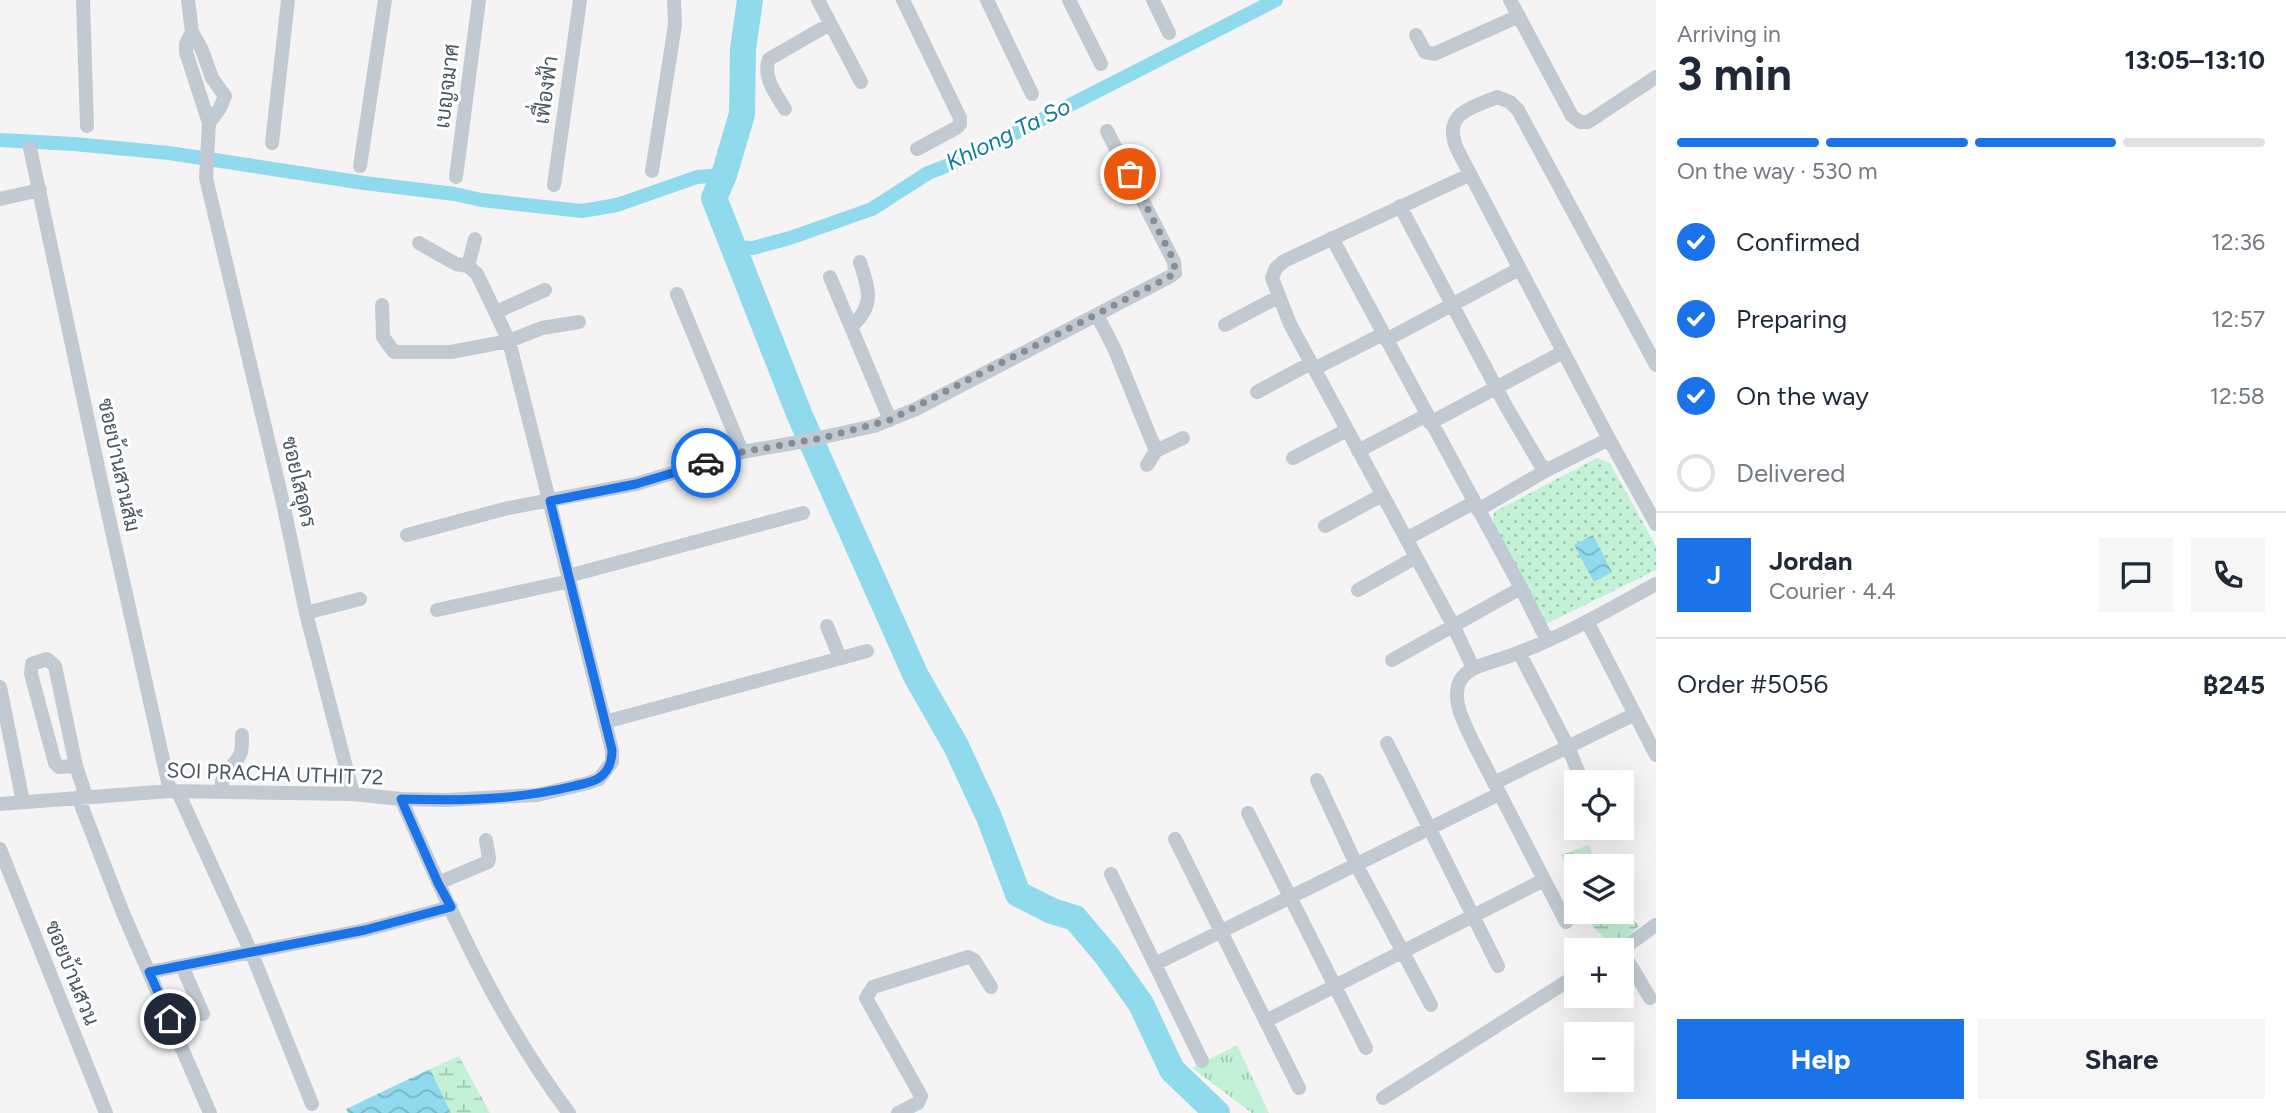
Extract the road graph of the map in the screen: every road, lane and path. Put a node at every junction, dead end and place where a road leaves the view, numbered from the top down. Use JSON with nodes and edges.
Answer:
{"nodes":[{"id":1,"x":83,"y":0,"type":"edge"},
{"id":2,"x":188,"y":0,"type":"edge"},
{"id":3,"x":288,"y":0,"type":"edge"},
{"id":4,"x":385,"y":0,"type":"edge"},
{"id":5,"x":479,"y":0,"type":"edge"},
{"id":6,"x":580,"y":0,"type":"edge"},
{"id":7,"x":674,"y":0,"type":"edge"},
{"id":8,"x":818,"y":0,"type":"edge"},
{"id":9,"x":903,"y":0,"type":"edge"},
{"id":10,"x":987,"y":0,"type":"edge"},
{"id":11,"x":1069,"y":0,"type":"edge"},
{"id":12,"x":1153,"y":0,"type":"edge"},
{"id":13,"x":1510,"y":0,"type":"edge"},
{"id":14,"x":1519,"y":16,"type":"junction"},
{"id":15,"x":830,"y":24,"type":"junction"},
{"id":16,"x":192,"y":32,"type":"junction"},
{"id":17,"x":1169,"y":33,"type":"dead end"},
{"id":18,"x":1416,"y":35,"type":"dead end"},
{"id":19,"x":1101,"y":64,"type":"dead end"},
{"id":20,"x":1656,"y":77,"type":"edge"},
{"id":21,"x":861,"y":82,"type":"dead end"},
{"id":22,"x":1032,"y":93,"type":"dead end"},
{"id":23,"x":785,"y":109,"type":"dead end"},
{"id":24,"x":209,"y":123,"type":"junction"},
{"id":25,"x":87,"y":125,"type":"dead end"},
{"id":26,"x":1107,"y":131,"type":"dead end"},
{"id":27,"x":272,"y":143,"type":"dead end"},
{"id":28,"x":30,"y":148,"type":"dead end"},
{"id":29,"x":917,"y":149,"type":"dead end"},
{"id":30,"x":360,"y":166,"type":"dead end"},
{"id":31,"x":652,"y":171,"type":"dead end"},
{"id":32,"x":1469,"y":175,"type":"junction"},
{"id":33,"x":456,"y":177,"type":"dead end"},
{"id":34,"x":554,"y":185,"type":"dead end"},
{"id":35,"x":40,"y":190,"type":"junction"},
{"id":36,"x":0,"y":199,"type":"edge"},
{"id":37,"x":1400,"y":206,"type":"junction"},
{"id":38,"x":1332,"y":238,"type":"junction"},
{"id":39,"x":475,"y":239,"type":"dead end"},
{"id":40,"x":419,"y":243,"type":"dead end"},
{"id":41,"x":860,"y":262,"type":"dead end"},
{"id":42,"x":468,"y":266,"type":"junction"},
{"id":43,"x":1519,"y":270,"type":"junction"},
{"id":44,"x":830,"y":277,"type":"dead end"},
{"id":45,"x":545,"y":290,"type":"dead end"},
{"id":46,"x":677,"y":294,"type":"dead end"},
{"id":47,"x":1278,"y":297,"type":"junction"},
{"id":48,"x":1452,"y":305,"type":"junction"},
{"id":49,"x":382,"y":306,"type":"dead end"},
{"id":50,"x":496,"y":312,"type":"junction"},
{"id":51,"x":1097,"y":315,"type":"junction"},
{"id":52,"x":579,"y":323,"type":"dead end"},
{"id":53,"x":1225,"y":325,"type":"dead end"},
{"id":54,"x":852,"y":326,"type":"junction"},
{"id":55,"x":1385,"y":337,"type":"junction"},
{"id":56,"x":509,"y":341,"type":"junction"},
{"id":57,"x":1563,"y":352,"type":"junction"},
{"id":58,"x":1656,"y":365,"type":"edge"},
{"id":59,"x":1312,"y":366,"type":"junction"},
{"id":60,"x":1496,"y":388,"type":"junction"},
{"id":61,"x":1257,"y":392,"type":"dead end"},
{"id":62,"x":1429,"y":419,"type":"junction"},
{"id":63,"x":890,"y":420,"type":"junction"},
{"id":64,"x":1347,"y":430,"type":"junction"},
{"id":65,"x":1183,"y":438,"type":"dead end"},
{"id":66,"x":1609,"y":439,"type":"junction"},
{"id":67,"x":1156,"y":451,"type":"junction"},
{"id":68,"x":1358,"y":451,"type":"junction"},
{"id":69,"x":742,"y":452,"type":"junction"},
{"id":70,"x":1293,"y":458,"type":"dead end"},
{"id":71,"x":1146,"y":465,"type":"dead end"},
{"id":72,"x":1547,"y":470,"type":"junction"},
{"id":73,"x":1382,"y":495,"type":"junction"},
{"id":74,"x":550,"y":501,"type":"junction"},
{"id":75,"x":1475,"y":507,"type":"junction"},
{"id":76,"x":803,"y":513,"type":"dead end"},
{"id":77,"x":1656,"y":524,"type":"edge"},
{"id":78,"x":1325,"y":526,"type":"dead end"},
{"id":79,"x":407,"y":535,"type":"dead end"},
{"id":80,"x":1406,"y":538,"type":"junction"},
{"id":81,"x":1416,"y":558,"type":"junction"},
{"id":82,"x":569,"y":579,"type":"junction"},
{"id":83,"x":1656,"y":584,"type":"edge"},
{"id":84,"x":1521,"y":587,"type":"junction"},
{"id":85,"x":1358,"y":590,"type":"dead end"},
{"id":86,"x":359,"y":599,"type":"dead end"},
{"id":87,"x":437,"y":610,"type":"dead end"},
{"id":88,"x":306,"y":613,"type":"junction"},
{"id":89,"x":1587,"y":621,"type":"junction"},
{"id":90,"x":1453,"y":625,"type":"junction"},
{"id":91,"x":827,"y":626,"type":"dead end"},
{"id":92,"x":1547,"y":640,"type":"junction"},
{"id":93,"x":867,"y":651,"type":"dead end"},
{"id":94,"x":1520,"y":654,"type":"junction"},
{"id":95,"x":840,"y":658,"type":"junction"},
{"id":96,"x":1392,"y":660,"type":"dead end"},
{"id":97,"x":1473,"y":668,"type":"junction"},
{"id":98,"x":0,"y":687,"type":"edge"},
{"id":99,"x":1635,"y":714,"type":"junction"},
{"id":100,"x":605,"y":722,"type":"junction"},
{"id":101,"x":242,"y":735,"type":"dead end"},
{"id":102,"x":1387,"y":743,"type":"dead end"},
{"id":103,"x":1568,"y":747,"type":"junction"},
{"id":104,"x":1656,"y":755,"type":"edge"},
{"id":105,"x":76,"y":766,"type":"junction"},
{"id":106,"x":1577,"y":770,"type":"edge"},
{"id":107,"x":1317,"y":780,"type":"dead end"},
{"id":108,"x":1496,"y":789,"type":"junction"},
{"id":109,"x":174,"y":791,"type":"junction"},
{"id":110,"x":222,"y":792,"type":"junction"},
{"id":111,"x":353,"y":794,"type":"junction"},
{"id":112,"x":82,"y":796,"type":"junction"},
{"id":113,"x":401,"y":799,"type":"junction"},
{"id":114,"x":23,"y":802,"type":"junction"},
{"id":115,"x":0,"y":804,"type":"edge"},
{"id":116,"x":1248,"y":813,"type":"dead end"},
{"id":117,"x":1428,"y":830,"type":"junction"},
{"id":118,"x":1175,"y":839,"type":"dead end"},
{"id":119,"x":486,"y":840,"type":"dead end"},
{"id":120,"x":0,"y":849,"type":"edge"},
{"id":121,"x":1357,"y":866,"type":"junction"},
{"id":122,"x":1111,"y":874,"type":"dead end"},
{"id":123,"x":1544,"y":880,"type":"junction"},
{"id":124,"x":438,"y":883,"type":"junction"},
{"id":125,"x":1292,"y":898,"type":"junction"},
{"id":126,"x":451,"y":907,"type":"junction"},
{"id":127,"x":1473,"y":916,"type":"junction"},
{"id":128,"x":1564,"y":918,"type":"edge"},
{"id":129,"x":1656,"y":925,"type":"edge"},
{"id":130,"x":1222,"y":932,"type":"junction"},
{"id":131,"x":1634,"y":941,"type":"edge"},
{"id":132,"x":1403,"y":951,"type":"junction"},
{"id":133,"x":252,"y":954,"type":"junction"},
{"id":134,"x":1155,"y":964,"type":"junction"},
{"id":135,"x":182,"y":966,"type":"junction"},
{"id":136,"x":1499,"y":966,"type":"dead end"},
{"id":137,"x":149,"y":972,"type":"junction"},
{"id":138,"x":1634,"y":972,"type":"edge"},
{"id":139,"x":1564,"y":983,"type":"edge"},
{"id":140,"x":1335,"y":986,"type":"junction"},
{"id":141,"x":991,"y":987,"type":"dead end"},
{"id":142,"x":1650,"y":998,"type":"dead end"},
{"id":143,"x":1431,"y":1006,"type":"dead end"},
{"id":144,"x":202,"y":1014,"type":"dead end"},
{"id":145,"x":1266,"y":1021,"type":"junction"},
{"id":146,"x":1366,"y":1048,"type":"dead end"},
{"id":147,"x":1202,"y":1061,"type":"dead end"},
{"id":148,"x":1299,"y":1088,"type":"dead end"},
{"id":149,"x":1383,"y":1098,"type":"dead end"},
{"id":150,"x":312,"y":1104,"type":"dead end"},
{"id":151,"x":106,"y":1113,"type":"edge"},
{"id":152,"x":211,"y":1113,"type":"edge"},
{"id":153,"x":569,"y":1113,"type":"edge"},
{"id":154,"x":898,"y":1113,"type":"edge"}],
"edges":[{"from":1,"to":25,"type":"street"},
{"from":2,"to":16,"type":"street"},
{"from":3,"to":27,"type":"street"},
{"from":4,"to":30,"type":"street"},
{"from":5,"to":33,"type":"street","name":"เบญจมาศ"},
{"from":6,"to":34,"type":"street","name":"เฟื่องฟ้า"},
{"from":7,"to":31,"type":"street"},
{"from":8,"to":15,"type":"street"},
{"from":9,"to":29,"type":"street"},
{"from":10,"to":22,"type":"street"},
{"from":11,"to":19,"type":"street"},
{"from":12,"to":17,"type":"street"},
{"from":13,"to":14,"type":"street"},
{"from":14,"to":18,"type":"street"},
{"from":14,"to":20,"type":"street"},
{"from":15,"to":21,"type":"street"},
{"from":15,"to":23,"type":"street"},
{"from":16,"to":24,"type":"street"},
{"from":16,"to":24,"type":"street"},
{"from":24,"to":88,"type":"street","name":"ซอยโสอุดร"},
{"from":26,"to":51,"type":"street"},
{"from":28,"to":35,"type":"street","name":"ซอยบ้านสวนส้ม"},
{"from":32,"to":37,"type":"street"},
{"from":32,"to":43,"type":"street"},
{"from":32,"to":58,"type":"street"},
{"from":35,"to":36,"type":"street"},
{"from":35,"to":109,"type":"street","name":"ซอยบ้านสวนส้ม"},
{"from":37,"to":38,"type":"street"},
{"from":37,"to":48,"type":"street"},
{"from":38,"to":47,"type":"street"},
{"from":38,"to":55,"type":"street"},
{"from":39,"to":42,"type":"street"},
{"from":40,"to":42,"type":"street"},
{"from":41,"to":54,"type":"street"},
{"from":42,"to":50,"type":"street"},
{"from":43,"to":48,"type":"street"},
{"from":43,"to":57,"type":"street"},
{"from":44,"to":54,"type":"street"},
{"from":45,"to":50,"type":"street"},
{"from":46,"to":69,"type":"street"},
{"from":47,"to":53,"type":"street"},
{"from":47,"to":59,"type":"street"},
{"from":48,"to":55,"type":"street"},
{"from":48,"to":60,"type":"street"},
{"from":49,"to":56,"type":"street"},
{"from":50,"to":56,"type":"street"},
{"from":51,"to":63,"type":"street"},
{"from":51,"to":67,"type":"street"},
{"from":52,"to":56,"type":"street"},
{"from":54,"to":63,"type":"street"},
{"from":55,"to":59,"type":"street"},
{"from":55,"to":62,"type":"street"},
{"from":56,"to":74,"type":"street"},
{"from":57,"to":60,"type":"street"},
{"from":57,"to":66,"type":"street"},
{"from":59,"to":61,"type":"street"},
{"from":59,"to":64,"type":"street"},
{"from":60,"to":62,"type":"street"},
{"from":60,"to":72,"type":"street"},
{"from":62,"to":68,"type":"street"},
{"from":62,"to":75,"type":"street"},
{"from":63,"to":69,"type":"street"},
{"from":64,"to":68,"type":"street"},
{"from":64,"to":70,"type":"street"},
{"from":65,"to":67,"type":"street"},
{"from":66,"to":72,"type":"street"},
{"from":66,"to":77,"type":"street"},
{"from":67,"to":71,"type":"street"},
{"from":68,"to":73,"type":"street"},
{"from":69,"to":74,"type":"street"},
{"from":72,"to":75,"type":"street"},
{"from":73,"to":78,"type":"street"},
{"from":73,"to":80,"type":"street"},
{"from":74,"to":79,"type":"street"},
{"from":74,"to":82,"type":"street"},
{"from":75,"to":80,"type":"street"},
{"from":75,"to":84,"type":"street"},
{"from":76,"to":82,"type":"street"},
{"from":80,"to":81,"type":"street"},
{"from":81,"to":85,"type":"street"},
{"from":81,"to":90,"type":"street"},
{"from":82,"to":87,"type":"street"},
{"from":82,"to":100,"type":"street"},
{"from":83,"to":89,"type":"street"},
{"from":84,"to":90,"type":"street"},
{"from":84,"to":92,"type":"street"},
{"from":86,"to":88,"type":"street"},
{"from":88,"to":111,"type":"street","name":"ซอยโสอุดร"},
{"from":89,"to":92,"type":"street"},
{"from":89,"to":99,"type":"street"},
{"from":90,"to":96,"type":"street"},
{"from":90,"to":97,"type":"street"},
{"from":91,"to":95,"type":"street"},
{"from":92,"to":94,"type":"street"},
{"from":93,"to":95,"type":"street"},
{"from":94,"to":97,"type":"street"},
{"from":94,"to":103,"type":"street"},
{"from":95,"to":100,"type":"street"},
{"from":97,"to":108,"type":"street"},
{"from":98,"to":114,"type":"street"},
{"from":99,"to":103,"type":"street"},
{"from":99,"to":104,"type":"street"},
{"from":100,"to":113,"type":"street"},
{"from":101,"to":110,"type":"street"},
{"from":102,"to":117,"type":"street"},
{"from":103,"to":106,"type":"street"},
{"from":103,"to":108,"type":"street"},
{"from":105,"to":105,"type":"street"},
{"from":105,"to":112,"type":"street"},
{"from":107,"to":121,"type":"street"},
{"from":108,"to":117,"type":"street"},
{"from":108,"to":123,"type":"street"},
{"from":109,"to":110,"type":"street","name":"SOI PRACHA UTHIT 72"},
{"from":109,"to":112,"type":"street","name":"SOI PRACHA UTHIT 72"},
{"from":109,"to":133,"type":"street","name":"ซอยบ้านสวนส้ม"},
{"from":110,"to":111,"type":"street","name":"SOI PRACHA UTHIT 72"},
{"from":111,"to":113,"type":"street","name":"SOI PRACHA UTHIT 72"},
{"from":112,"to":114,"type":"street","name":"SOI PRACHA UTHIT 72"},
{"from":112,"to":137,"type":"street"},
{"from":113,"to":124,"type":"street","name":"SOI PRACHA UTHIT 72"},
{"from":114,"to":115,"type":"street","name":"SOI PRACHA UTHIT 72"},
{"from":116,"to":125,"type":"street"},
{"from":117,"to":121,"type":"street"},
{"from":117,"to":127,"type":"street"},
{"from":118,"to":130,"type":"street"},
{"from":119,"to":124,"type":"street"},
{"from":120,"to":151,"type":"street","name":"ซอยบ้านสวน"},
{"from":121,"to":125,"type":"street"},
{"from":121,"to":132,"type":"street"},
{"from":122,"to":134,"type":"street"},
{"from":123,"to":127,"type":"street"},
{"from":123,"to":128,"type":"street"},
{"from":124,"to":126,"type":"street","name":"SOI PRACHA UTHIT 72"},
{"from":125,"to":130,"type":"street"},
{"from":125,"to":140,"type":"street"},
{"from":126,"to":133,"type":"street"},
{"from":126,"to":153,"type":"street","name":"SOI PRACHA UTHIT 72"},
{"from":127,"to":132,"type":"street"},
{"from":127,"to":136,"type":"street"},
{"from":129,"to":131,"type":"street"},
{"from":130,"to":134,"type":"street"},
{"from":130,"to":145,"type":"street"},
{"from":132,"to":140,"type":"street"},
{"from":132,"to":143,"type":"street"},
{"from":133,"to":135,"type":"street"},
{"from":133,"to":150,"type":"street","name":"ซอยบ้านสวนส้ม"},
{"from":134,"to":147,"type":"street"},
{"from":135,"to":137,"type":"street"},
{"from":135,"to":144,"type":"street"},
{"from":137,"to":152,"type":"street"},
{"from":138,"to":142,"type":"street"},
{"from":139,"to":149,"type":"street"},
{"from":140,"to":145,"type":"street"},
{"from":140,"to":146,"type":"street"},
{"from":141,"to":154,"type":"street"},
{"from":145,"to":148,"type":"street"}]}
